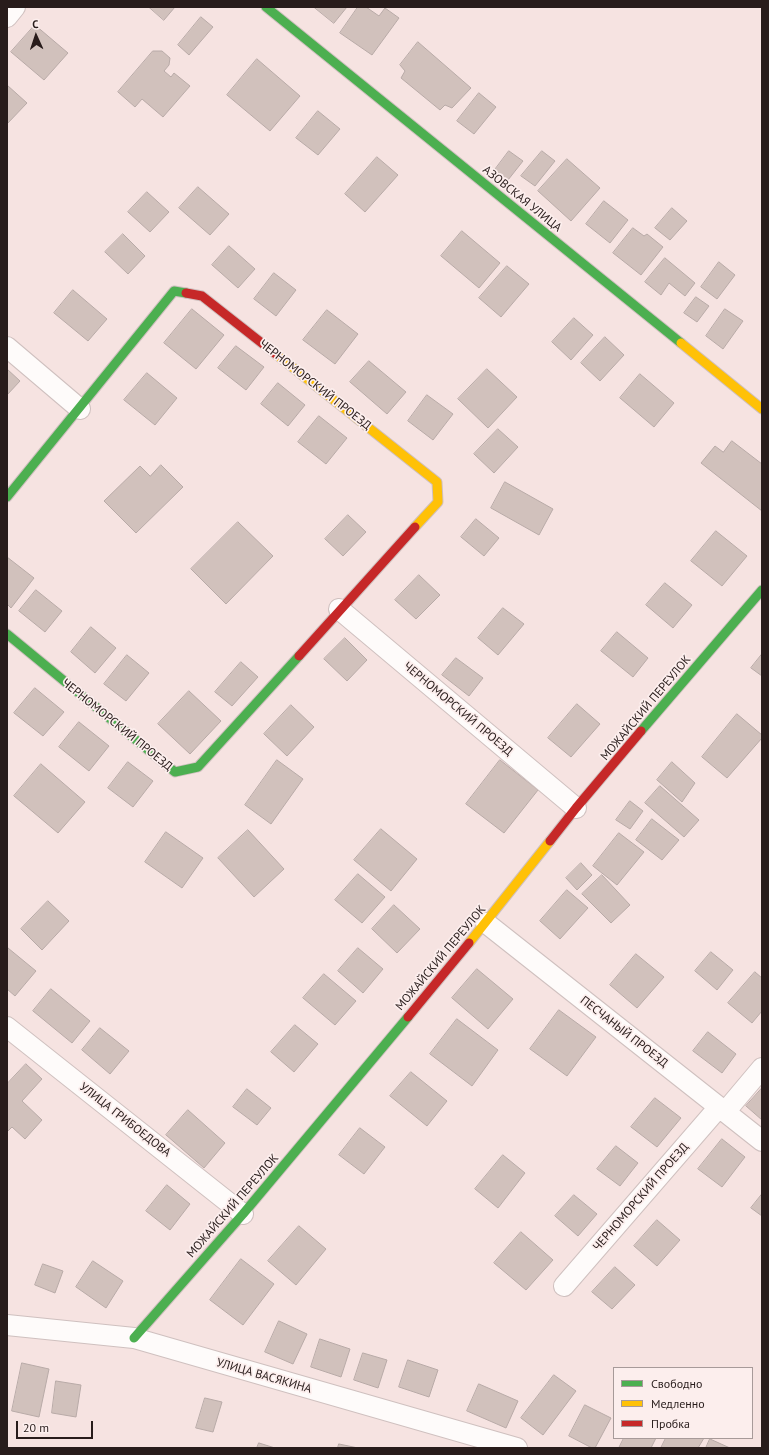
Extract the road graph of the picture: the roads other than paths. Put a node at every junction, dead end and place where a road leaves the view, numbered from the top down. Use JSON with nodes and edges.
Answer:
{"nodes":[{"id":1,"x":15,"y":7,"type":"edge"},
{"id":2,"x":266,"y":7,"type":"edge"},
{"id":3,"x":7,"y":17,"type":"edge"},
{"id":4,"x":7,"y":347,"type":"edge"},
{"id":5,"x":80,"y":409,"type":"junction"},
{"id":6,"x":762,"y":409,"type":"edge"},
{"id":7,"x":7,"y":497,"type":"edge"},
{"id":8,"x":762,"y":590,"type":"edge"},
{"id":9,"x":339,"y":609,"type":"junction"},
{"id":10,"x":7,"y":634,"type":"edge"},
{"id":11,"x":576,"y":808,"type":"junction"},
{"id":12,"x":486,"y":923,"type":"junction"},
{"id":13,"x":7,"y":1027,"type":"edge"},
{"id":14,"x":762,"y":1068,"type":"edge"},
{"id":15,"x":722,"y":1109,"type":"junction"},
{"id":16,"x":762,"y":1141,"type":"edge"},
{"id":17,"x":243,"y":1214,"type":"junction"},
{"id":18,"x":564,"y":1286,"type":"dead end"},
{"id":19,"x":7,"y":1325,"type":"edge"},
{"id":20,"x":134,"y":1338,"type":"junction"},
{"id":21,"x":517,"y":1448,"type":"edge"}],
"edges":[{"from":1,"to":3,"type":"street"},
{"from":2,"to":6,"type":"street","name":"АЗОВСКАЯ УЛИЦА"},
{"from":4,"to":5,"type":"street"},
{"from":5,"to":7,"type":"street","name":"ЧЕРНОМОРСКИЙ ПРОЕЗД"},
{"from":5,"to":9,"type":"street","name":"ЧЕРНОМОРСКИЙ ПРОЕЗД"},
{"from":8,"to":11,"type":"street","name":"МОЖАЙСКИЙ ПЕРЕУЛОК"},
{"from":9,"to":10,"type":"street","name":"ЧЕРНОМОРСКИЙ ПРОЕЗД"},
{"from":9,"to":11,"type":"street","name":"ЧЕРНОМОРСКИЙ ПРОЕЗД"},
{"from":11,"to":12,"type":"street","name":"МОЖАЙСКИЙ ПЕРЕУЛОК"},
{"from":12,"to":15,"type":"street","name":"ПЕСЧАНЫЙ ПРОЕЗД"},
{"from":12,"to":17,"type":"street","name":"МОЖАЙСКИЙ ПЕРЕУЛОК"},
{"from":13,"to":17,"type":"street","name":"УЛИЦА ГРИБОЕДОВА"},
{"from":14,"to":15,"type":"street","name":"ЧЕРНОМОРСКИЙ ПРОЕЗД"},
{"from":15,"to":16,"type":"street","name":"ПЕСЧАНЫЙ ПРОЕЗД"},
{"from":15,"to":18,"type":"street","name":"ЧЕРНОМОРСКИЙ ПРОЕЗД"},
{"from":17,"to":20,"type":"street","name":"МОЖАЙСКИЙ ПЕРЕУЛОК"},
{"from":19,"to":20,"type":"street","name":"УЛИЦА ВАСЯКИНА"},
{"from":20,"to":21,"type":"street","name":"УЛИЦА ВАСЯКИНА"}]}
